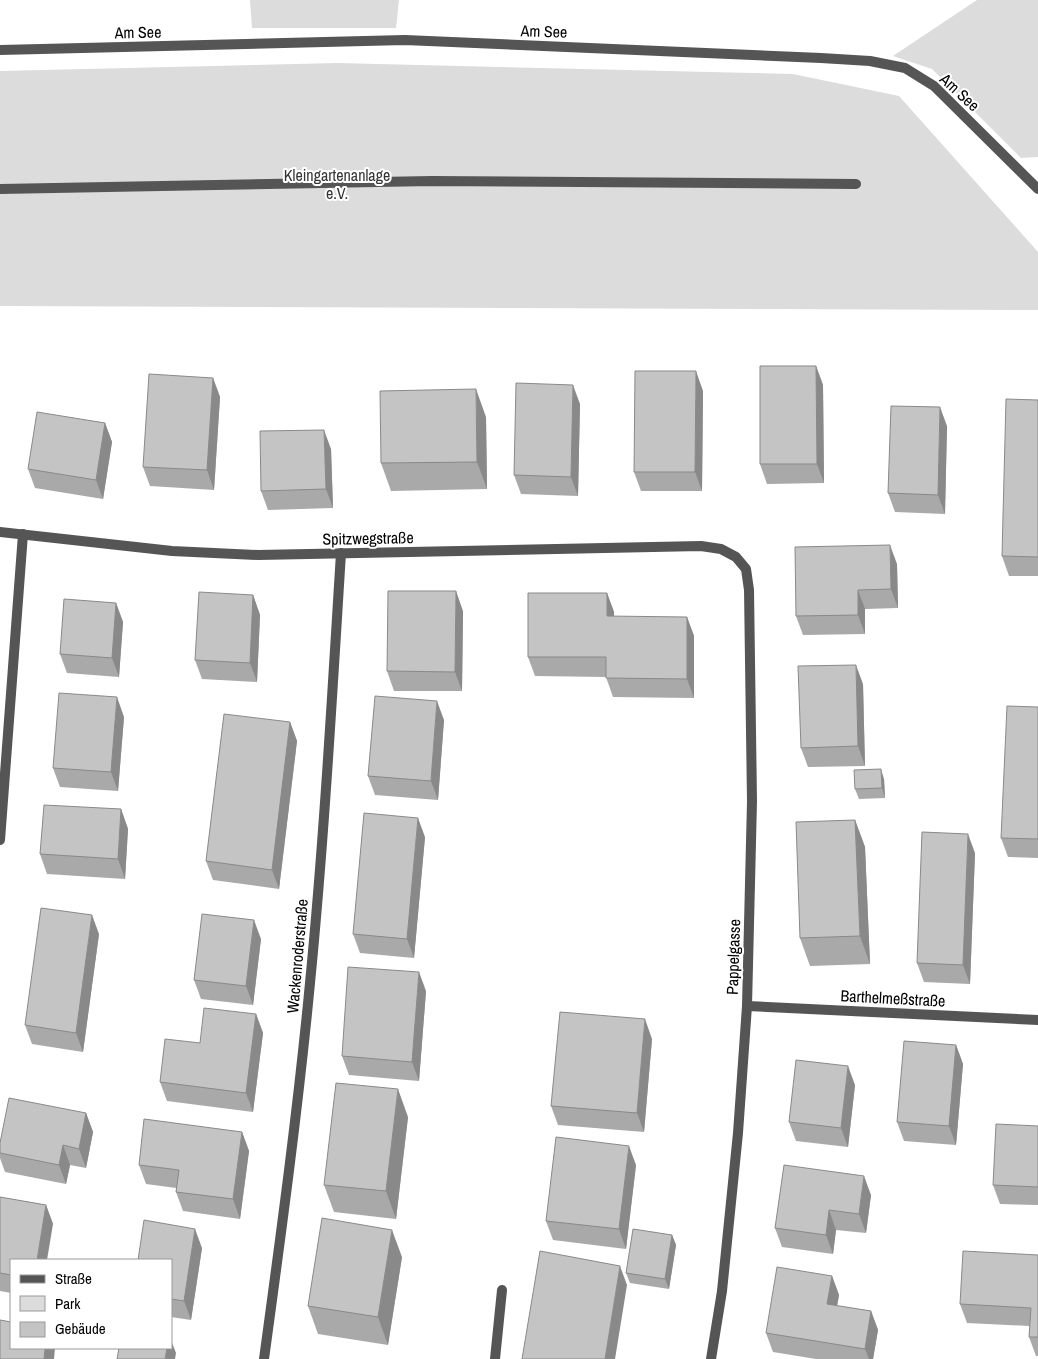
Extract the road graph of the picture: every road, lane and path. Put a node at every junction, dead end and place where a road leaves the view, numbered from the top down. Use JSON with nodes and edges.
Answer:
{"nodes":[{"id":1,"x":0,"y":50,"type":"edge"},
{"id":2,"x":856,"y":184,"type":"dead end"},
{"id":3,"x":0,"y":189,"type":"edge"},
{"id":4,"x":1038,"y":189,"type":"edge"},
{"id":5,"x":0,"y":532,"type":"edge"},
{"id":6,"x":23,"y":534,"type":"junction"},
{"id":7,"x":341,"y":553,"type":"junction"},
{"id":8,"x":736,"y":557,"type":"joint"},
{"id":9,"x":0,"y":840,"type":"edge"},
{"id":10,"x":747,"y":1006,"type":"junction"},
{"id":11,"x":1038,"y":1020,"type":"edge"},
{"id":12,"x":502,"y":1290,"type":"dead end"},
{"id":13,"x":264,"y":1359,"type":"edge"},
{"id":14,"x":495,"y":1359,"type":"edge"},
{"id":15,"x":711,"y":1359,"type":"edge"}],
"edges":[{"from":1,"to":4,"type":"street","name":"Am See"},
{"from":2,"to":3,"type":"street"},
{"from":5,"to":6,"type":"street","name":"Spitzwegstraße"},
{"from":6,"to":7,"type":"street","name":"Spitzwegstraße"},
{"from":6,"to":9,"type":"street"},
{"from":7,"to":8,"type":"street","name":"Spitzwegstraße"},
{"from":7,"to":13,"type":"street","name":"Wackenroderstraße"},
{"from":8,"to":10,"type":"street","name":"Pappelgasse"},
{"from":10,"to":11,"type":"street","name":"Barthelmeßstraße"},
{"from":10,"to":15,"type":"street","name":"Pappelgasse"},
{"from":12,"to":14,"type":"street"}]}
